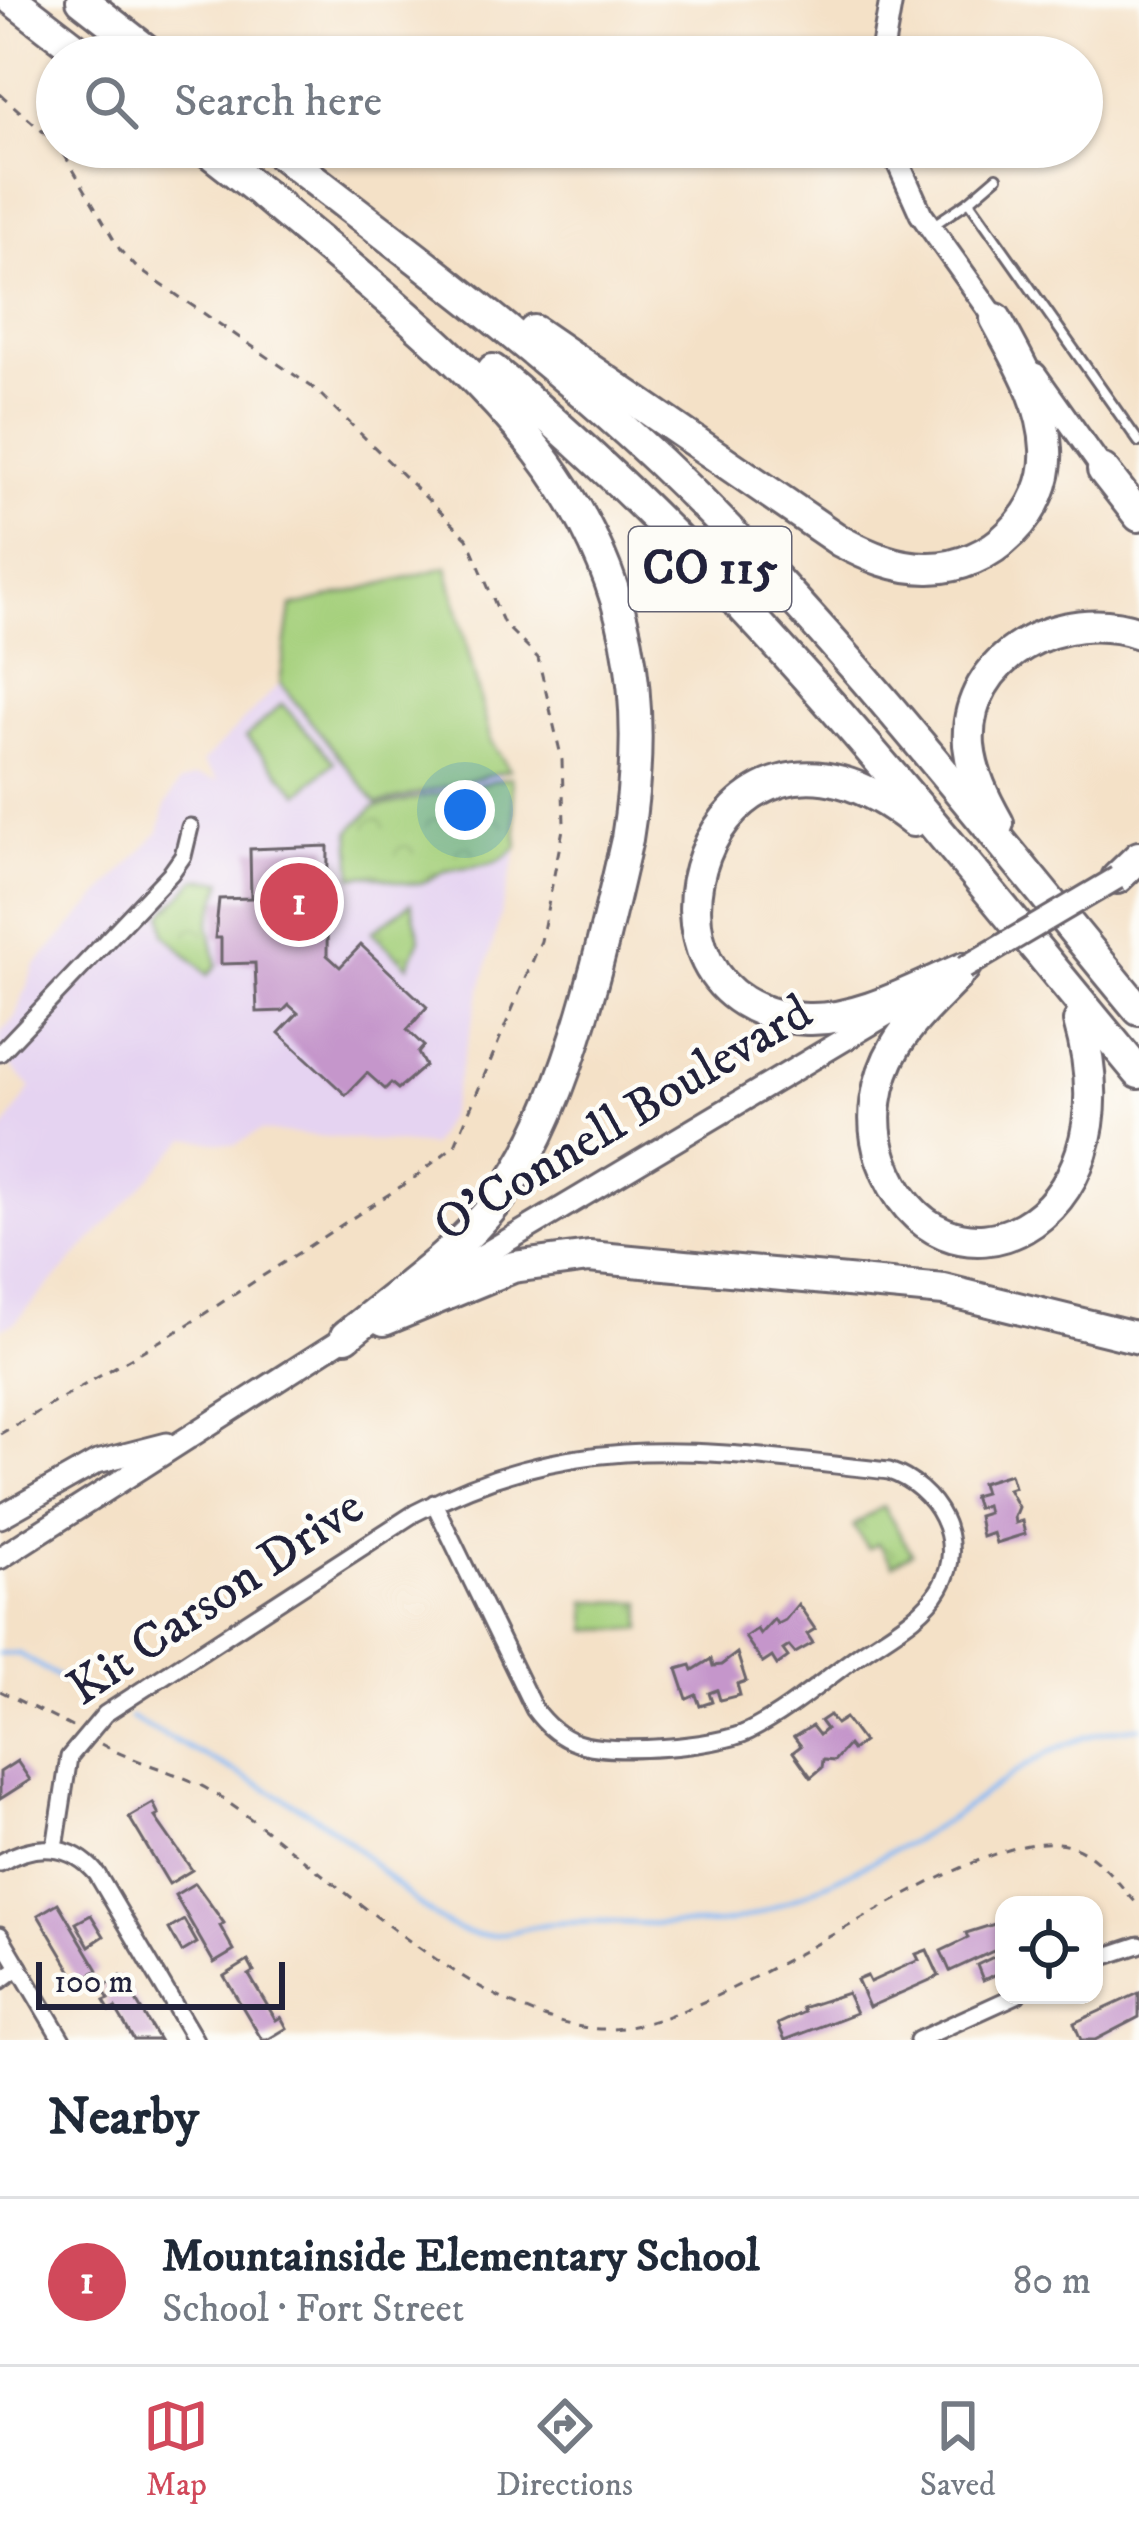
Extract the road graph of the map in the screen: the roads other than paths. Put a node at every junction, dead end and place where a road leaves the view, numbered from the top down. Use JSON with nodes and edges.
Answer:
{"nodes":[{"id":1,"x":13,"y":0,"type":"edge"},
{"id":2,"x":82,"y":0,"type":"edge"},
{"id":3,"x":891,"y":0,"type":"edge"},
{"id":4,"x":60,"y":36,"type":"edge"},
{"id":5,"x":128,"y":36,"type":"edge"},
{"id":6,"x":885,"y":36,"type":"edge"},
{"id":7,"x":229,"y":168,"type":"edge"},
{"id":8,"x":299,"y":168,"type":"edge"},
{"id":9,"x":301,"y":168,"type":"edge"},
{"id":10,"x":902,"y":168,"type":"edge"},
{"id":11,"x":998,"y":177,"type":"dead end"},
{"id":12,"x":262,"y":194,"type":"junction"},
{"id":13,"x":969,"y":201,"type":"junction"},
{"id":14,"x":931,"y":227,"type":"junction"},
{"id":15,"x":996,"y":319,"type":"junction"},
{"id":16,"x":1139,"y":442,"type":"edge"},
{"id":17,"x":1103,"y":470,"type":"joint"},
{"id":18,"x":1139,"y":520,"type":"edge"},
{"id":19,"x":1139,"y":633,"type":"edge"},
{"id":20,"x":190,"y":827,"type":"dead end"},
{"id":21,"x":1133,"y":867,"type":"edge"},
{"id":22,"x":1038,"y":890,"type":"junction"},
{"id":23,"x":1004,"y":913,"type":"junction"},
{"id":24,"x":1074,"y":932,"type":"junction"},
{"id":25,"x":1040,"y":954,"type":"junction"},
{"id":26,"x":964,"y":968,"type":"junction"},
{"id":27,"x":1139,"y":997,"type":"edge"},
{"id":28,"x":1139,"y":1010,"type":"edge"},
{"id":29,"x":0,"y":1053,"type":"edge"},
{"id":30,"x":1139,"y":1073,"type":"edge"},
{"id":31,"x":346,"y":1336,"type":"junction"},
{"id":32,"x":1139,"y":1338,"type":"edge"},
{"id":33,"x":179,"y":1441,"type":"junction"},
{"id":34,"x":434,"y":1503,"type":"junction"},
{"id":35,"x":0,"y":1516,"type":"edge"},
{"id":36,"x":7,"y":1551,"type":"edge"},
{"id":37,"x":55,"y":1848,"type":"junction"},
{"id":38,"x":0,"y":1863,"type":"edge"},
{"id":39,"x":0,"y":1935,"type":"edge"},
{"id":40,"x":1139,"y":1945,"type":"edge"},
{"id":41,"x":1103,"y":1957,"type":"edge"},
{"id":42,"x":19,"y":1967,"type":"junction"},
{"id":43,"x":0,"y":1981,"type":"edge"},
{"id":44,"x":997,"y":2004,"type":"edge"},
{"id":45,"x":62,"y":2040,"type":"edge"},
{"id":46,"x":195,"y":2040,"type":"edge"},
{"id":47,"x":918,"y":2040,"type":"edge"}],
"edges":[{"from":1,"to":4,"type":"highway"},
{"from":2,"to":5,"type":"highway"},
{"from":3,"to":6,"type":"main road"},
{"from":7,"to":12,"type":"highway","number":"CO 115"},
{"from":8,"to":22,"type":"highway","number":"CO 115"},
{"from":9,"to":15,"type":"highway"},
{"from":10,"to":14,"type":"main road"},
{"from":11,"to":13,"type":"lane"},
{"from":12,"to":23,"type":"highway","number":"CO 115"},
{"from":12,"to":31,"type":"highway"},
{"from":13,"to":14,"type":"lane"},
{"from":13,"to":16,"type":"lane"},
{"from":14,"to":15,"type":"main road"},
{"from":15,"to":17,"type":"main road"},
{"from":17,"to":18,"type":"highway"},
{"from":19,"to":22,"type":"highway"},
{"from":20,"to":29,"type":"street"},
{"from":21,"to":26,"type":"main road","name":"O'Connell Boulevard","bridge":true},
{"from":22,"to":24,"type":"highway","number":"CO 115"},
{"from":23,"to":25,"type":"highway","number":"CO 115"},
{"from":23,"to":26,"type":"highway"},
{"from":24,"to":27,"type":"highway"},
{"from":24,"to":28,"type":"highway","number":"CO 115"},
{"from":25,"to":26,"type":"highway"},
{"from":25,"to":30,"type":"highway","number":"CO 115"},
{"from":26,"to":31,"type":"main road","name":"O'Connell Boulevard"},
{"from":31,"to":32,"type":"highway"},
{"from":31,"to":33,"type":"main road","name":"O'Connell Boulevard"},
{"from":33,"to":35,"type":"main road","name":"O'Connell Boulevard"},
{"from":33,"to":36,"type":"main road","name":"O'Connell Boulevard"},
{"from":34,"to":34,"type":"street","name":"Kit Carson Drive"},
{"from":34,"to":37,"type":"street","name":"Kit Carson Drive"},
{"from":37,"to":38,"type":"street"},
{"from":37,"to":46,"type":"street"},
{"from":39,"to":42,"type":"street"},
{"from":40,"to":41,"type":"street"},
{"from":42,"to":43,"type":"street"},
{"from":42,"to":45,"type":"street"},
{"from":44,"to":47,"type":"street"}]}
